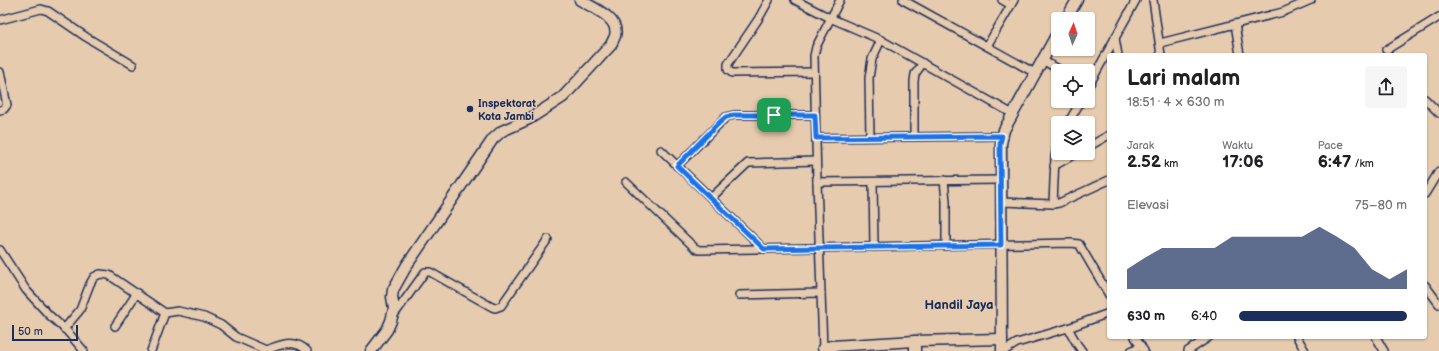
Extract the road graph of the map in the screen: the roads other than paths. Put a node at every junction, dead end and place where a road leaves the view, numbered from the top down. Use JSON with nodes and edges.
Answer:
{"nodes":[{"id":1,"x":580,"y":0,"type":"edge"},
{"id":2,"x":769,"y":0,"type":"edge"},
{"id":3,"x":795,"y":0,"type":"edge"},
{"id":4,"x":840,"y":0,"type":"edge"},
{"id":5,"x":903,"y":0,"type":"edge"},
{"id":6,"x":1002,"y":0,"type":"edge"},
{"id":7,"x":1077,"y":0,"type":"edge"},
{"id":8,"x":1136,"y":0,"type":"edge"},
{"id":9,"x":1153,"y":0,"type":"edge"},
{"id":10,"x":1311,"y":0,"type":"edge"},
{"id":11,"x":1013,"y":3,"type":"edge"},
{"id":12,"x":1070,"y":12,"type":"edge"},
{"id":13,"x":1439,"y":17,"type":"edge"},
{"id":14,"x":830,"y":18,"type":"junction"},
{"id":15,"x":0,"y":20,"type":"edge"},
{"id":16,"x":1235,"y":24,"type":"junction"},
{"id":17,"x":1115,"y":38,"type":"junction"},
{"id":18,"x":881,"y":40,"type":"junction"},
{"id":19,"x":1160,"y":43,"type":"junction"},
{"id":20,"x":1051,"y":44,"type":"edge"},
{"id":21,"x":987,"y":46,"type":"junction"},
{"id":22,"x":1386,"y":50,"type":"dead end"},
{"id":23,"x":1118,"y":53,"type":"edge"},
{"id":24,"x":1161,"y":53,"type":"edge"},
{"id":25,"x":1240,"y":53,"type":"edge"},
{"id":26,"x":1042,"y":60,"type":"junction"},
{"id":27,"x":923,"y":64,"type":"junction"},
{"id":28,"x":133,"y":65,"type":"dead end"},
{"id":29,"x":1051,"y":65,"type":"edge"},
{"id":30,"x":0,"y":72,"type":"edge"},
{"id":31,"x":814,"y":72,"type":"junction"},
{"id":32,"x":1035,"y":73,"type":"junction"},
{"id":33,"x":1095,"y":74,"type":"edge"},
{"id":34,"x":1427,"y":101,"type":"edge"},
{"id":35,"x":0,"y":110,"type":"edge"},
{"id":36,"x":1013,"y":114,"type":"junction"},
{"id":37,"x":1439,"y":114,"type":"edge"},
{"id":38,"x":815,"y":115,"type":"junction"},
{"id":39,"x":1002,"y":136,"type":"junction"},
{"id":40,"x":1107,"y":136,"type":"edge"},
{"id":41,"x":870,"y":137,"type":"junction"},
{"id":42,"x":914,"y":137,"type":"junction"},
{"id":43,"x":816,"y":138,"type":"junction"},
{"id":44,"x":1095,"y":143,"type":"edge"},
{"id":45,"x":661,"y":150,"type":"dead end"},
{"id":46,"x":1055,"y":160,"type":"edge"},
{"id":47,"x":1065,"y":160,"type":"edge"},
{"id":48,"x":816,"y":161,"type":"junction"},
{"id":49,"x":677,"y":166,"type":"junction"},
{"id":50,"x":1054,"y":166,"type":"junction"},
{"id":51,"x":1439,"y":171,"type":"edge"},
{"id":52,"x":944,"y":180,"type":"junction"},
{"id":53,"x":1001,"y":180,"type":"junction"},
{"id":54,"x":1107,"y":181,"type":"edge"},
{"id":55,"x":626,"y":182,"type":"dead end"},
{"id":56,"x":817,"y":182,"type":"junction"},
{"id":57,"x":873,"y":182,"type":"junction"},
{"id":58,"x":1427,"y":191,"type":"edge"},
{"id":59,"x":711,"y":198,"type":"junction"},
{"id":60,"x":1000,"y":202,"type":"junction"},
{"id":61,"x":1053,"y":204,"type":"junction"},
{"id":62,"x":548,"y":239,"type":"dead end"},
{"id":63,"x":1001,"y":245,"type":"junction"},
{"id":64,"x":946,"y":246,"type":"junction"},
{"id":65,"x":874,"y":247,"type":"junction"},
{"id":66,"x":819,"y":248,"type":"junction"},
{"id":67,"x":764,"y":249,"type":"junction"},
{"id":68,"x":0,"y":250,"type":"edge"},
{"id":69,"x":1427,"y":288,"type":"edge"},
{"id":70,"x":1107,"y":292,"type":"edge"},
{"id":71,"x":821,"y":293,"type":"junction"},
{"id":72,"x":137,"y":294,"type":"junction"},
{"id":73,"x":739,"y":295,"type":"dead end"},
{"id":74,"x":1439,"y":303,"type":"edge"},
{"id":75,"x":165,"y":313,"type":"junction"},
{"id":76,"x":1107,"y":314,"type":"edge"},
{"id":77,"x":393,"y":316,"type":"junction"},
{"id":78,"x":115,"y":326,"type":"dead end"},
{"id":79,"x":64,"y":328,"type":"junction"},
{"id":80,"x":1068,"y":328,"type":"junction"},
{"id":81,"x":1002,"y":339,"type":"junction"},
{"id":82,"x":1136,"y":339,"type":"edge"},
{"id":83,"x":1206,"y":339,"type":"edge"},
{"id":84,"x":1298,"y":339,"type":"edge"},
{"id":85,"x":1377,"y":339,"type":"edge"},
{"id":86,"x":1017,"y":343,"type":"junction"},
{"id":87,"x":915,"y":346,"type":"edge"},
{"id":88,"x":828,"y":349,"type":"edge"},
{"id":89,"x":1143,"y":349,"type":"edge"},
{"id":90,"x":84,"y":351,"type":"edge"},
{"id":91,"x":151,"y":351,"type":"edge"},
{"id":92,"x":307,"y":351,"type":"edge"},
{"id":93,"x":371,"y":351,"type":"edge"},
{"id":94,"x":1003,"y":351,"type":"edge"},
{"id":95,"x":1082,"y":351,"type":"edge"},
{"id":96,"x":1131,"y":351,"type":"edge"},
{"id":97,"x":1188,"y":351,"type":"edge"},
{"id":98,"x":1305,"y":351,"type":"edge"},
{"id":99,"x":1384,"y":351,"type":"edge"}],
"edges":[{"from":1,"to":77,"type":"street"},
{"from":2,"to":31,"type":"street"},
{"from":3,"to":14,"type":"street"},
{"from":4,"to":14,"type":"street"},
{"from":5,"to":21,"type":"street"},
{"from":6,"to":11,"type":"street"},
{"from":7,"to":12,"type":"street"},
{"from":8,"to":17,"type":"street"},
{"from":9,"to":19,"type":"street"},
{"from":10,"to":16,"type":"street"},
{"from":11,"to":21,"type":"street"},
{"from":13,"to":22,"type":"street"},
{"from":14,"to":18,"type":"street"},
{"from":14,"to":31,"type":"street"},
{"from":15,"to":28,"type":"street"},
{"from":16,"to":19,"type":"street"},
{"from":16,"to":25,"type":"street"},
{"from":17,"to":23,"type":"street"},
{"from":17,"to":33,"type":"street"},
{"from":18,"to":27,"type":"street"},
{"from":18,"to":41,"type":"street"},
{"from":19,"to":24,"type":"street"},
{"from":20,"to":26,"type":"street"},
{"from":21,"to":32,"type":"street"},
{"from":26,"to":29,"type":"street"},
{"from":26,"to":32,"type":"street"},
{"from":27,"to":36,"type":"street"},
{"from":27,"to":42,"type":"street"},
{"from":30,"to":35,"type":"street"},
{"from":31,"to":38,"type":"street"},
{"from":32,"to":36,"type":"street"},
{"from":34,"to":37,"type":"street"},
{"from":36,"to":39,"type":"street"},
{"from":38,"to":43,"type":"street"},
{"from":38,"to":49,"type":"street"},
{"from":39,"to":42,"type":"street"},
{"from":39,"to":53,"type":"street"},
{"from":40,"to":44,"type":"street"},
{"from":41,"to":42,"type":"street"},
{"from":41,"to":43,"type":"street"},
{"from":43,"to":48,"type":"street"},
{"from":45,"to":49,"type":"street"},
{"from":46,"to":50,"type":"street"},
{"from":47,"to":50,"type":"street"},
{"from":48,"to":56,"type":"street"},
{"from":48,"to":59,"type":"street"},
{"from":49,"to":59,"type":"street"},
{"from":50,"to":61,"type":"street"},
{"from":51,"to":58,"type":"street"},
{"from":52,"to":53,"type":"street"},
{"from":52,"to":57,"type":"street"},
{"from":52,"to":64,"type":"street"},
{"from":53,"to":60,"type":"street"},
{"from":54,"to":61,"type":"street"},
{"from":55,"to":67,"type":"street"},
{"from":56,"to":57,"type":"street"},
{"from":56,"to":66,"type":"street"},
{"from":57,"to":65,"type":"street"},
{"from":59,"to":67,"type":"street"},
{"from":60,"to":61,"type":"street"},
{"from":60,"to":63,"type":"street"},
{"from":62,"to":77,"type":"street"},
{"from":63,"to":64,"type":"street"},
{"from":63,"to":70,"type":"street"},
{"from":63,"to":81,"type":"street"},
{"from":64,"to":65,"type":"street"},
{"from":65,"to":66,"type":"street"},
{"from":66,"to":67,"type":"street"},
{"from":66,"to":71,"type":"street"},
{"from":68,"to":79,"type":"street"},
{"from":69,"to":74,"type":"street"},
{"from":71,"to":73,"type":"street"},
{"from":71,"to":88,"type":"street"},
{"from":72,"to":75,"type":"street"},
{"from":72,"to":78,"type":"street"},
{"from":72,"to":79,"type":"street"},
{"from":75,"to":91,"type":"street"},
{"from":75,"to":92,"type":"street"},
{"from":76,"to":80,"type":"street"},
{"from":77,"to":93,"type":"street"},
{"from":79,"to":90,"type":"street"},
{"from":80,"to":86,"type":"street"},
{"from":80,"to":95,"type":"street"},
{"from":81,"to":86,"type":"street"},
{"from":81,"to":87,"type":"street"},
{"from":81,"to":94,"type":"street"},
{"from":82,"to":89,"type":"street"},
{"from":83,"to":97,"type":"street"},
{"from":84,"to":98,"type":"street"},
{"from":85,"to":99,"type":"street"},
{"from":86,"to":94,"type":"street"},
{"from":87,"to":88,"type":"street"},
{"from":89,"to":96,"type":"street"}]}
